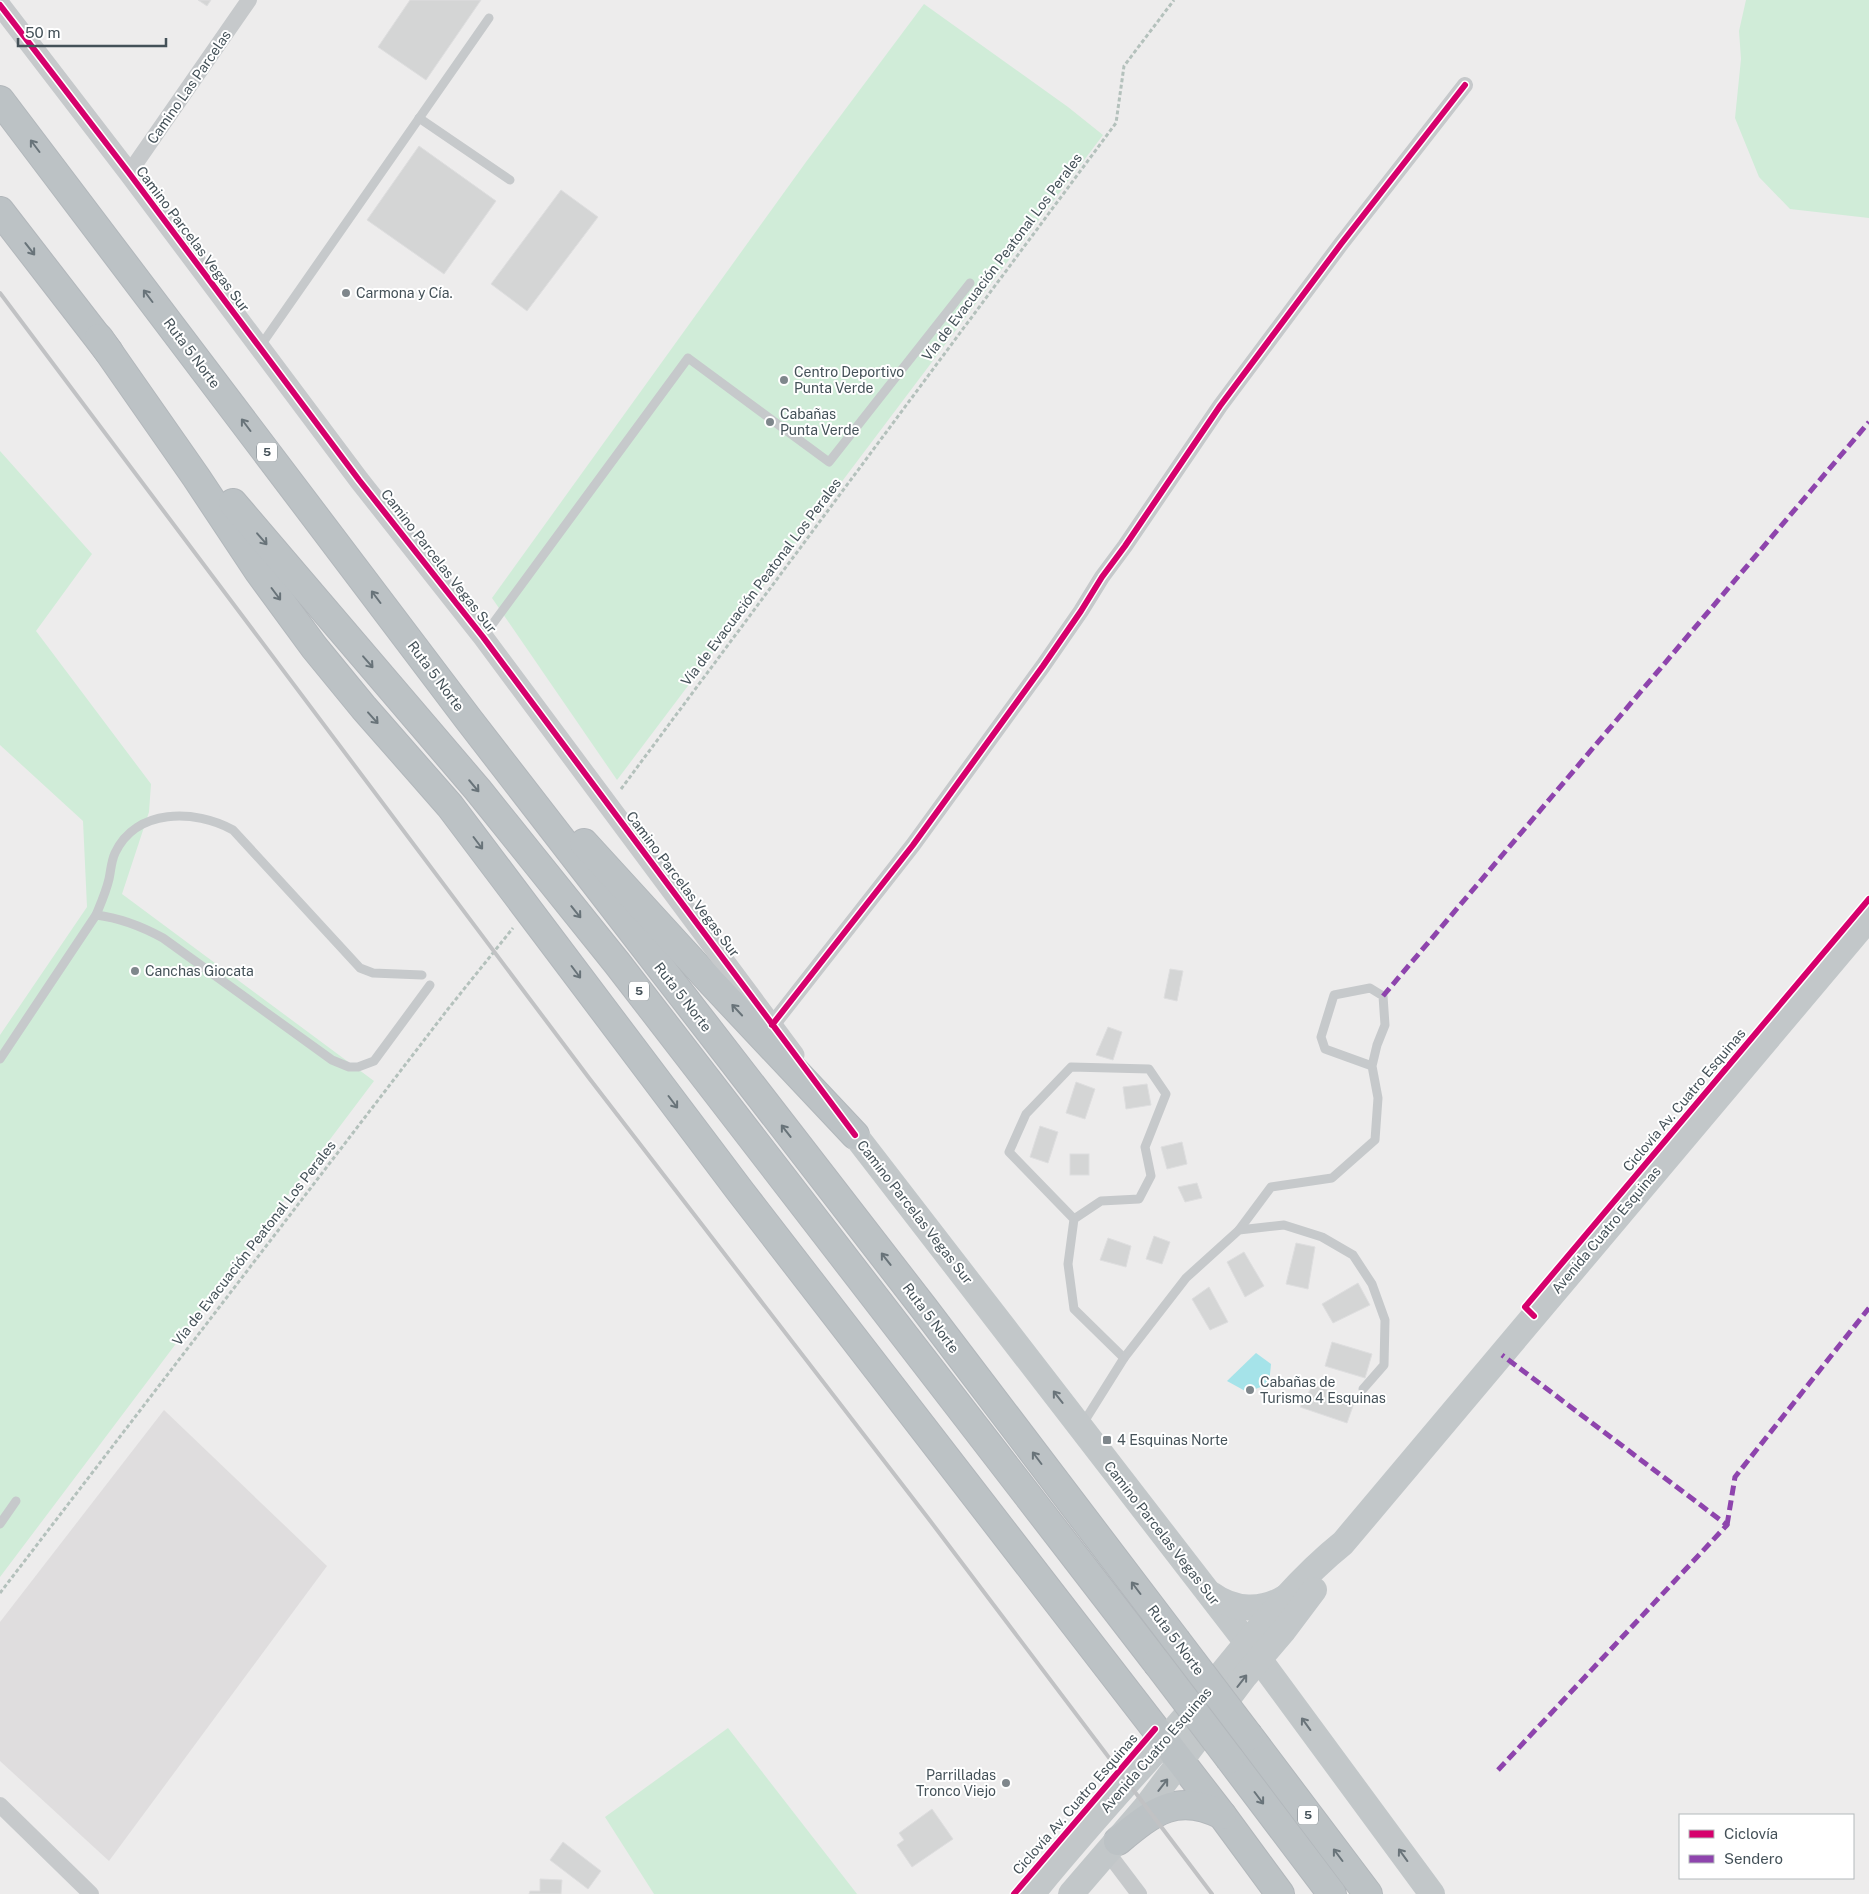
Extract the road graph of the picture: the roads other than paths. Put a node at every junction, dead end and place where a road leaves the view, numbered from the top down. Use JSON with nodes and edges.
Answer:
{"nodes":[{"id":1,"x":249,"y":0,"type":"edge"},
{"id":2,"x":0,"y":5,"type":"edge"},
{"id":3,"x":489,"y":18,"type":"dead end"},
{"id":4,"x":1465,"y":84,"type":"dead end"},
{"id":5,"x":0,"y":100,"type":"edge"},
{"id":6,"x":418,"y":118,"type":"junction"},
{"id":7,"x":129,"y":173,"type":"junction"},
{"id":8,"x":510,"y":180,"type":"dead end"},
{"id":9,"x":0,"y":211,"type":"edge"},
{"id":10,"x":970,"y":283,"type":"dead end"},
{"id":11,"x":99,"y":338,"type":"junction"},
{"id":12,"x":259,"y":348,"type":"junction"},
{"id":13,"x":483,"y":637,"type":"junction"},
{"id":14,"x":468,"y":720,"type":"junction"},
{"id":15,"x":96,"y":915,"type":"junction"},
{"id":16,"x":1869,"y":918,"type":"edge"},
{"id":17,"x":422,"y":975,"type":"dead end"},
{"id":18,"x":430,"y":985,"type":"dead end"},
{"id":19,"x":772,"y":1025,"type":"junction"},
{"id":20,"x":0,"y":1058,"type":"edge"},
{"id":21,"x":1372,"y":1066,"type":"junction"},
{"id":22,"x":855,"y":1134,"type":"junction"},
{"id":23,"x":1074,"y":1219,"type":"junction"},
{"id":24,"x":1239,"y":1230,"type":"junction"},
{"id":25,"x":1124,"y":1358,"type":"junction"},
{"id":26,"x":1363,"y":1389,"type":"dead end"},
{"id":27,"x":1081,"y":1428,"type":"junction"},
{"id":28,"x":16,"y":1501,"type":"dead end"},
{"id":29,"x":0,"y":1524,"type":"edge"},
{"id":30,"x":1343,"y":1543,"type":"junction"},
{"id":31,"x":1209,"y":1593,"type":"junction"},
{"id":32,"x":1289,"y":1595,"type":"junction"},
{"id":33,"x":1284,"y":1630,"type":"junction"},
{"id":34,"x":1253,"y":1652,"type":"junction"},
{"id":35,"x":1285,"y":1696,"type":"junction"},
{"id":36,"x":1173,"y":1752,"type":"junction"},
{"id":37,"x":1124,"y":1787,"type":"junction"},
{"id":38,"x":0,"y":1805,"type":"edge"},
{"id":39,"x":1222,"y":1816,"type":"junction"},
{"id":40,"x":1113,"y":1847,"type":"junction"},
{"id":41,"x":91,"y":1894,"type":"edge"},
{"id":42,"x":1032,"y":1894,"type":"edge"},
{"id":43,"x":1071,"y":1894,"type":"edge"},
{"id":44,"x":1139,"y":1894,"type":"edge"},
{"id":45,"x":1280,"y":1894,"type":"edge"},
{"id":46,"x":1332,"y":1894,"type":"edge"},
{"id":47,"x":1368,"y":1894,"type":"edge"},
{"id":48,"x":1432,"y":1894,"type":"edge"}],
"edges":[{"from":1,"to":7,"type":"street","name":"Camino Las Parcelas"},
{"from":2,"to":7,"type":"street","name":"Camino Parcelas Vegas Sur"},
{"from":3,"to":6,"type":"lane"},
{"from":4,"to":19,"type":"street"},
{"from":14,"to":5,"type":"highway","name":"Ruta 5 Norte","number":"5","one_way":true},
{"from":6,"to":8,"type":"lane"},
{"from":6,"to":12,"type":"lane"},
{"from":7,"to":12,"type":"street","name":"Camino Parcelas Vegas Sur"},
{"from":9,"to":11,"type":"highway","number":"5","one_way":true},
{"from":10,"to":13,"type":"lane"},
{"from":11,"to":36,"type":"highway","one_way":true},
{"from":11,"to":46,"type":"highway","number":"5","one_way":true,"bridge":true},
{"from":12,"to":13,"type":"street","name":"Camino Parcelas Vegas Sur"},
{"from":13,"to":19,"type":"street","name":"Camino Parcelas Vegas Sur"},
{"from":22,"to":14,"type":"highway","one_way":true},
{"from":47,"to":14,"type":"highway","name":"Ruta 5 Norte","number":"5","one_way":true,"bridge":true},
{"from":15,"to":17,"type":"lane"},
{"from":15,"to":18,"type":"lane"},
{"from":15,"to":20,"type":"lane"},
{"from":16,"to":30,"type":"main road","name":"Avenida Cuatro Esquinas"},
{"from":19,"to":22,"type":"street","name":"Camino Parcelas Vegas Sur"},
{"from":21,"to":21,"type":"lane"},
{"from":21,"to":24,"type":"lane"},
{"from":27,"to":22,"type":"main road","name":"Camino Parcelas Vegas Sur","one_way":true},
{"from":23,"to":23,"type":"lane"},
{"from":23,"to":25,"type":"lane"},
{"from":24,"to":25,"type":"lane"},
{"from":24,"to":26,"type":"lane"},
{"from":25,"to":27,"type":"lane"},
{"from":27,"to":31,"type":"main road","name":"Camino Parcelas Vegas Sur"},
{"from":28,"to":29,"type":"lane"},
{"from":30,"to":32,"type":"main road","name":"Avenida Cuatro Esquinas"},
{"from":30,"to":33,"type":"main road","name":"Avenida Cuatro Esquinas"},
{"from":31,"to":32,"type":"main road"},
{"from":31,"to":34,"type":"main road","name":"Camino Parcelas Vegas Sur"},
{"from":32,"to":34,"type":"main road","name":"Avenida Cuatro Esquinas"},
{"from":33,"to":34,"type":"main road","name":"Avenida Cuatro Esquinas"},
{"from":33,"to":35,"type":"main road"},
{"from":34,"to":35,"type":"main road","name":"Camino Parcelas Vegas Sur"},
{"from":34,"to":36,"type":"main road","name":"Avenida Cuatro Esquinas"},
{"from":48,"to":35,"type":"main road","name":"Camino Parcelas Vegas Sur","one_way":true},
{"from":36,"to":37,"type":"main road","name":"Avenida Cuatro Esquinas"},
{"from":36,"to":39,"type":"highway"},
{"from":40,"to":36,"type":"main road","name":"Avenida Cuatro Esquinas","one_way":true},
{"from":37,"to":40,"type":"main road"},
{"from":37,"to":42,"type":"main road","name":"Avenida Cuatro Esquinas"},
{"from":38,"to":41,"type":"street"},
{"from":39,"to":40,"type":"highway"},
{"from":39,"to":45,"type":"highway"},
{"from":40,"to":43,"type":"main road","name":"Avenida Cuatro Esquinas"},
{"from":40,"to":44,"type":"street"}]}
